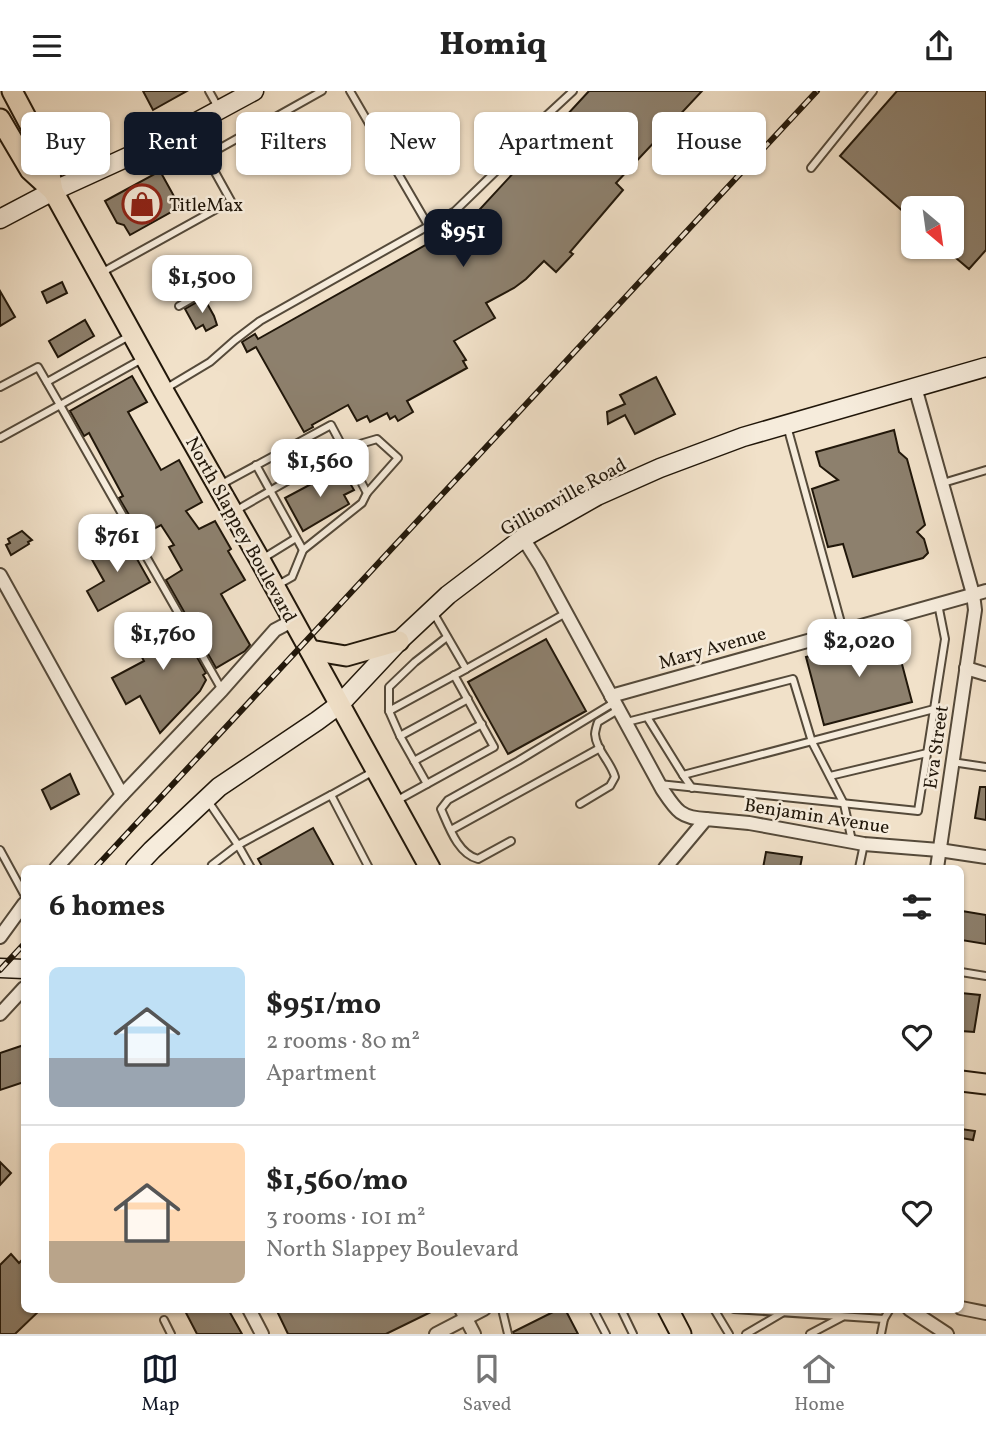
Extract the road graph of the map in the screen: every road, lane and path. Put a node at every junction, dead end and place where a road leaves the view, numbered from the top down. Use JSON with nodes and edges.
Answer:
{"nodes":[{"id":1,"x":209,"y":91,"type":"edge"},
{"id":2,"x":253,"y":91,"type":"edge"},
{"id":3,"x":322,"y":91,"type":"edge"},
{"id":4,"x":350,"y":91,"type":"edge"},
{"id":5,"x":873,"y":91,"type":"edge"},
{"id":6,"x":569,"y":93,"type":"edge"},
{"id":7,"x":18,"y":94,"type":"edge"},
{"id":8,"x":220,"y":111,"type":"joint"},
{"id":9,"x":0,"y":119,"type":"edge"},
{"id":10,"x":222,"y":147,"type":"edge"},
{"id":11,"x":124,"y":159,"type":"edge"},
{"id":12,"x":811,"y":168,"type":"dead end"},
{"id":13,"x":217,"y":175,"type":"edge"},
{"id":14,"x":53,"y":191,"type":"junction"},
{"id":15,"x":0,"y":219,"type":"edge"},
{"id":16,"x":428,"y":225,"type":"junction"},
{"id":17,"x":99,"y":274,"type":"junction"},
{"id":18,"x":207,"y":290,"type":"dead end"},
{"id":19,"x":179,"y":306,"type":"dead end"},
{"id":20,"x":133,"y":334,"type":"junction"},
{"id":21,"x":145,"y":357,"type":"junction"},
{"id":22,"x":986,"y":366,"type":"edge"},
{"id":23,"x":47,"y":382,"type":"junction"},
{"id":24,"x":0,"y":387,"type":"edge"},
{"id":25,"x":915,"y":387,"type":"junction"},
{"id":26,"x":163,"y":390,"type":"junction"},
{"id":27,"x":60,"y":404,"type":"junction"},
{"id":28,"x":787,"y":424,"type":"junction"},
{"id":29,"x":0,"y":438,"type":"edge"},
{"id":30,"x":343,"y":449,"type":"junction"},
{"id":31,"x":257,"y":465,"type":"junction"},
{"id":32,"x":986,"y":470,"type":"edge"},
{"id":33,"x":943,"y":483,"type":"junction"},
{"id":34,"x":218,"y":486,"type":"junction"},
{"id":35,"x":270,"y":491,"type":"junction"},
{"id":36,"x":367,"y":493,"type":"junction"},
{"id":37,"x":233,"y":512,"type":"junction"},
{"id":38,"x":296,"y":538,"type":"junction"},
{"id":39,"x":523,"y":538,"type":"junction"},
{"id":40,"x":303,"y":551,"type":"junction"},
{"id":41,"x":260,"y":559,"type":"junction"},
{"id":42,"x":0,"y":576,"type":"edge"},
{"id":43,"x":275,"y":587,"type":"junction"},
{"id":44,"x":980,"y":592,"type":"edge"},
{"id":45,"x":938,"y":604,"type":"junction"},
{"id":46,"x":431,"y":610,"type":"junction"},
{"id":47,"x":566,"y":613,"type":"junction"},
{"id":48,"x":293,"y":621,"type":"junction"},
{"id":49,"x":842,"y":631,"type":"junction"},
{"id":50,"x":447,"y":637,"type":"junction"},
{"id":51,"x":399,"y":641,"type":"junction"},
{"id":52,"x":310,"y":650,"type":"junction"},
{"id":53,"x":966,"y":668,"type":"junction"},
{"id":54,"x":466,"y":669,"type":"junction"},
{"id":55,"x":986,"y":674,"type":"edge"},
{"id":56,"x":454,"y":675,"type":"junction"},
{"id":57,"x":222,"y":690,"type":"junction"},
{"id":58,"x":468,"y":699,"type":"junction"},
{"id":59,"x":615,"y":702,"type":"junction"},
{"id":60,"x":340,"y":704,"type":"junction"},
{"id":61,"x":934,"y":709,"type":"junction"},
{"id":62,"x":389,"y":711,"type":"junction"},
{"id":63,"x":647,"y":717,"type":"junction"},
{"id":64,"x":627,"y":722,"type":"junction"},
{"id":65,"x":482,"y":724,"type":"junction"},
{"id":66,"x":400,"y":736,"type":"junction"},
{"id":67,"x":812,"y":742,"type":"junction"},
{"id":68,"x":600,"y":748,"type":"junction"},
{"id":69,"x":927,"y":753,"type":"junction"},
{"id":70,"x":414,"y":761,"type":"junction"},
{"id":71,"x":952,"y":762,"type":"junction"},
{"id":72,"x":986,"y":767,"type":"edge"},
{"id":73,"x":376,"y":770,"type":"junction"},
{"id":74,"x":683,"y":775,"type":"junction"},
{"id":75,"x":830,"y":776,"type":"junction"},
{"id":76,"x":427,"y":784,"type":"junction"},
{"id":77,"x":659,"y":784,"type":"junction"},
{"id":78,"x":692,"y":787,"type":"junction"},
{"id":79,"x":122,"y":795,"type":"junction"},
{"id":80,"x":331,"y":795,"type":"junction"},
{"id":81,"x":207,"y":799,"type":"junction"},
{"id":82,"x":394,"y":803,"type":"junction"},
{"id":83,"x":580,"y":804,"type":"dead end"},
{"id":84,"x":844,"y":804,"type":"junction"},
{"id":85,"x":706,"y":819,"type":"junction"},
{"id":86,"x":451,"y":830,"type":"junction"},
{"id":87,"x":511,"y":841,"type":"dead end"},
{"id":88,"x":858,"y":843,"type":"junction"},
{"id":89,"x":238,"y":845,"type":"junction"},
{"id":90,"x":0,"y":850,"type":"edge"},
{"id":91,"x":939,"y":850,"type":"junction"},
{"id":92,"x":986,"y":857,"type":"edge"},
{"id":93,"x":59,"y":865,"type":"edge"},
{"id":94,"x":138,"y":865,"type":"edge"},
{"id":95,"x":213,"y":865,"type":"edge"},
{"id":96,"x":249,"y":865,"type":"edge"},
{"id":97,"x":367,"y":865,"type":"edge"},
{"id":98,"x":428,"y":865,"type":"edge"},
{"id":99,"x":667,"y":865,"type":"edge"},
{"id":100,"x":859,"y":865,"type":"edge"},
{"id":101,"x":937,"y":865,"type":"edge"},
{"id":102,"x":21,"y":888,"type":"edge"},
{"id":103,"x":21,"y":906,"type":"edge"},
{"id":104,"x":21,"y":907,"type":"edge"},
{"id":105,"x":0,"y":923,"type":"edge"},
{"id":106,"x":0,"y":937,"type":"edge"},
{"id":107,"x":0,"y":968,"type":"edge"},
{"id":108,"x":21,"y":969,"type":"edge"},
{"id":109,"x":964,"y":972,"type":"edge"},
{"id":110,"x":986,"y":976,"type":"edge"},
{"id":111,"x":21,"y":991,"type":"edge"},
{"id":112,"x":0,"y":1014,"type":"edge"},
{"id":113,"x":964,"y":1081,"type":"edge"},
{"id":114,"x":986,"y":1084,"type":"edge"},
{"id":115,"x":964,"y":1309,"type":"edge"},
{"id":116,"x":251,"y":1313,"type":"edge"},
{"id":117,"x":503,"y":1313,"type":"edge"},
{"id":118,"x":595,"y":1313,"type":"edge"},
{"id":119,"x":623,"y":1313,"type":"edge"},
{"id":120,"x":670,"y":1313,"type":"edge"},
{"id":121,"x":716,"y":1313,"type":"edge"},
{"id":122,"x":782,"y":1313,"type":"edge"},
{"id":123,"x":799,"y":1313,"type":"edge"},
{"id":124,"x":888,"y":1313,"type":"edge"},
{"id":125,"x":915,"y":1313,"type":"edge"},
{"id":126,"x":986,"y":1313,"type":"edge"},
{"id":127,"x":464,"y":1314,"type":"edge"},
{"id":128,"x":844,"y":1316,"type":"junction"},
{"id":129,"x":884,"y":1319,"type":"junction"},
{"id":130,"x":164,"y":1320,"type":"dead end"},
{"id":131,"x":678,"y":1333,"type":"edge"},
{"id":132,"x":171,"y":1334,"type":"edge"},
{"id":133,"x":262,"y":1334,"type":"edge"},
{"id":134,"x":436,"y":1334,"type":"edge"},
{"id":135,"x":474,"y":1334,"type":"edge"},
{"id":136,"x":508,"y":1334,"type":"edge"},
{"id":137,"x":606,"y":1334,"type":"edge"},
{"id":138,"x":633,"y":1334,"type":"edge"},
{"id":139,"x":729,"y":1334,"type":"edge"},
{"id":140,"x":746,"y":1334,"type":"edge"},
{"id":141,"x":810,"y":1334,"type":"edge"},
{"id":142,"x":881,"y":1334,"type":"edge"},
{"id":143,"x":947,"y":1334,"type":"edge"}],
"edges":[{"from":1,"to":8,"type":"lane"},
{"from":2,"to":8,"type":"main road"},
{"from":3,"to":10,"type":"lane"},
{"from":4,"to":16,"type":"lane"},
{"from":5,"to":12,"type":"lane"},
{"from":6,"to":16,"type":"lane"},
{"from":7,"to":14,"type":"main road","name":"North Slappey Boulevard"},
{"from":9,"to":14,"type":"main road","name":"North Slappey Boulevard"},
{"from":11,"to":14,"type":"main road"},
{"from":13,"to":17,"type":"lane"},
{"from":14,"to":15,"type":"main road"},
{"from":14,"to":17,"type":"main road","name":"North Slappey Boulevard"},
{"from":16,"to":26,"type":"lane"},
{"from":17,"to":20,"type":"main road","name":"North Slappey Boulevard"},
{"from":18,"to":19,"type":"lane"},
{"from":20,"to":21,"type":"main road","name":"North Slappey Boulevard"},
{"from":20,"to":23,"type":"lane"},
{"from":21,"to":26,"type":"main road","name":"North Slappey Boulevard"},
{"from":21,"to":27,"type":"lane"},
{"from":22,"to":25,"type":"main road","name":"Gillionville Road"},
{"from":23,"to":24,"type":"lane"},
{"from":23,"to":27,"type":"lane"},
{"from":25,"to":28,"type":"main road","name":"Gillionville Road"},
{"from":25,"to":33,"type":"street","name":"Eva Street"},
{"from":26,"to":34,"type":"main road","name":"North Slappey Boulevard"},
{"from":27,"to":29,"type":"lane"},
{"from":27,"to":57,"type":"lane"},
{"from":28,"to":39,"type":"main road","name":"Gillionville Road"},
{"from":28,"to":49,"type":"lane"},
{"from":30,"to":31,"type":"lane"},
{"from":30,"to":35,"type":"lane"},
{"from":30,"to":36,"type":"lane"},
{"from":30,"to":36,"type":"lane"},
{"from":31,"to":34,"type":"lane"},
{"from":31,"to":35,"type":"lane"},
{"from":32,"to":33,"type":"lane"},
{"from":33,"to":44,"type":"street","name":"Eva Street"},
{"from":34,"to":37,"type":"main road","name":"North Slappey Boulevard"},
{"from":35,"to":37,"type":"lane"},
{"from":35,"to":38,"type":"lane"},
{"from":36,"to":40,"type":"lane"},
{"from":37,"to":41,"type":"main road","name":"North Slappey Boulevard"},
{"from":38,"to":40,"type":"lane"},
{"from":38,"to":41,"type":"lane"},
{"from":39,"to":46,"type":"main road","name":"Gillionville Road"},
{"from":39,"to":47,"type":"street","name":"Benjamin Avenue"},
{"from":40,"to":43,"type":"lane"},
{"from":41,"to":43,"type":"main road","name":"North Slappey Boulevard"},
{"from":42,"to":79,"type":"street"},
{"from":43,"to":48,"type":"main road","name":"North Slappey Boulevard"},
{"from":44,"to":45,"type":"street","name":"Mary Avenue"},
{"from":44,"to":53,"type":"street","name":"Eva Street"},
{"from":45,"to":49,"type":"street","name":"Mary Avenue"},
{"from":45,"to":61,"type":"lane"},
{"from":46,"to":50,"type":"lane"},
{"from":46,"to":51,"type":"main road","name":"Gillionville Road"},
{"from":47,"to":54,"type":"lane"},
{"from":47,"to":59,"type":"street","name":"Benjamin Avenue"},
{"from":48,"to":52,"type":"main road","name":"North Slappey Boulevard"},
{"from":48,"to":57,"type":"street"},
{"from":49,"to":59,"type":"street","name":"Mary Avenue"},
{"from":50,"to":54,"type":"lane"},
{"from":50,"to":62,"type":"lane"},
{"from":51,"to":52,"type":"main road"},
{"from":51,"to":60,"type":"main road","name":"Gillionville Road"},
{"from":52,"to":60,"type":"main road","name":"North Slappey Boulevard"},
{"from":53,"to":55,"type":"street"},
{"from":53,"to":71,"type":"street","name":"Eva Street"},
{"from":54,"to":56,"type":"lane"},
{"from":56,"to":58,"type":"lane"},
{"from":56,"to":62,"type":"lane"},
{"from":57,"to":79,"type":"street"},
{"from":58,"to":65,"type":"lane"},
{"from":58,"to":66,"type":"lane"},
{"from":59,"to":64,"type":"street","name":"Benjamin Avenue"},
{"from":59,"to":68,"type":"lane"},
{"from":59,"to":86,"type":"lane"},
{"from":60,"to":73,"type":"main road","name":"North Slappey Boulevard"},
{"from":60,"to":81,"type":"main road","name":"Gillionville Road"},
{"from":61,"to":67,"type":"lane"},
{"from":61,"to":69,"type":"lane"},
{"from":62,"to":66,"type":"lane"},
{"from":63,"to":64,"type":"lane"},
{"from":63,"to":67,"type":"lane"},
{"from":63,"to":74,"type":"lane"},
{"from":64,"to":77,"type":"street","name":"Benjamin Avenue"},
{"from":65,"to":70,"type":"lane"},
{"from":65,"to":76,"type":"lane"},
{"from":66,"to":70,"type":"lane"},
{"from":67,"to":74,"type":"lane"},
{"from":67,"to":75,"type":"lane"},
{"from":68,"to":83,"type":"lane"},
{"from":68,"to":86,"type":"lane"},
{"from":69,"to":75,"type":"lane"},
{"from":69,"to":84,"type":"lane"},
{"from":70,"to":76,"type":"lane"},
{"from":71,"to":72,"type":"lane"},
{"from":71,"to":91,"type":"street","name":"Eva Street"},
{"from":73,"to":80,"type":"lane"},
{"from":73,"to":82,"type":"main road","name":"North Slappey Boulevard"},
{"from":74,"to":78,"type":"lane"},
{"from":75,"to":84,"type":"lane"},
{"from":76,"to":82,"type":"lane"},
{"from":77,"to":78,"type":"lane"},
{"from":77,"to":85,"type":"street","name":"Benjamin Avenue"},
{"from":78,"to":84,"type":"lane"},
{"from":79,"to":93,"type":"street"},
{"from":80,"to":89,"type":"lane"},
{"from":80,"to":97,"type":"lane"},
{"from":81,"to":89,"type":"lane"},
{"from":81,"to":94,"type":"main road","name":"Gillionville Road"},
{"from":82,"to":98,"type":"main road","name":"North Slappey Boulevard"},
{"from":84,"to":88,"type":"lane"},
{"from":85,"to":88,"type":"street","name":"Benjamin Avenue"},
{"from":85,"to":99,"type":"street"},
{"from":86,"to":87,"type":"lane"},
{"from":88,"to":91,"type":"street","name":"Benjamin Avenue"},
{"from":88,"to":100,"type":"lane"},
{"from":89,"to":95,"type":"lane"},
{"from":89,"to":96,"type":"lane"},
{"from":90,"to":102,"type":"lane"},
{"from":91,"to":92,"type":"street","name":"Benjamin Avenue"},
{"from":91,"to":101,"type":"street","name":"Eva Street"},
{"from":103,"to":105,"type":"street"},
{"from":104,"to":106,"type":"street"},
{"from":107,"to":108,"type":"main road"},
{"from":109,"to":110,"type":"lane"},
{"from":111,"to":112,"type":"street"},
{"from":113,"to":114,"type":"main road"},
{"from":115,"to":126,"type":"street"},
{"from":116,"to":133,"type":"street"},
{"from":117,"to":136,"type":"lane"},
{"from":118,"to":137,"type":"lane"},
{"from":119,"to":138,"type":"lane"},
{"from":120,"to":131,"type":"main road"},
{"from":121,"to":139,"type":"lane"},
{"from":122,"to":140,"type":"lane"},
{"from":123,"to":128,"type":"lane"},
{"from":124,"to":129,"type":"lane"},
{"from":125,"to":143,"type":"street"},
{"from":127,"to":134,"type":"street"},
{"from":127,"to":135,"type":"street"},
{"from":128,"to":129,"type":"lane"},
{"from":128,"to":141,"type":"lane"},
{"from":129,"to":142,"type":"lane"},
{"from":130,"to":132,"type":"lane"}]}
